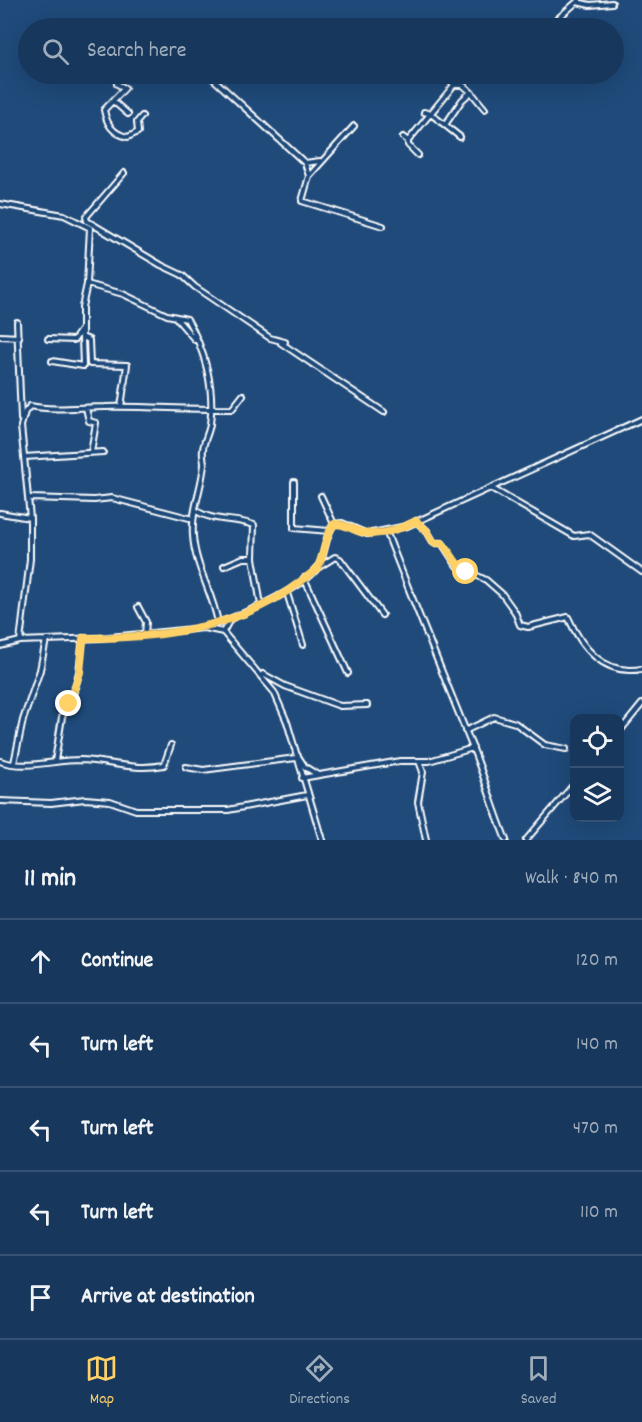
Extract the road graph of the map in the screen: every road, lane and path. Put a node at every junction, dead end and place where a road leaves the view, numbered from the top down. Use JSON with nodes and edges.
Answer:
{"nodes":[{"id":1,"x":578,"y":1,"type":"edge"},
{"id":2,"x":612,"y":3,"type":"dead end"},
{"id":3,"x":558,"y":18,"type":"edge"},
{"id":4,"x":117,"y":84,"type":"edge"},
{"id":5,"x":219,"y":84,"type":"edge"},
{"id":6,"x":454,"y":85,"type":"joint"},
{"id":7,"x":471,"y":92,"type":"junction"},
{"id":8,"x":113,"y":101,"type":"junction"},
{"id":9,"x":485,"y":109,"type":"dead end"},
{"id":10,"x":424,"y":112,"type":"dead end"},
{"id":11,"x":128,"y":114,"type":"dead end"},
{"id":12,"x":431,"y":114,"type":"junction"},
{"id":13,"x":142,"y":116,"type":"dead end"},
{"id":14,"x":445,"y":125,"type":"junction"},
{"id":15,"x":354,"y":126,"type":"dead end"},
{"id":16,"x":403,"y":137,"type":"dead end"},
{"id":17,"x":460,"y":137,"type":"dead end"},
{"id":18,"x":408,"y":141,"type":"junction"},
{"id":19,"x":418,"y":155,"type":"dead end"},
{"id":20,"x":321,"y":161,"type":"junction"},
{"id":21,"x":305,"y":163,"type":"junction"},
{"id":22,"x":124,"y":173,"type":"dead end"},
{"id":23,"x":309,"y":176,"type":"junction"},
{"id":24,"x":0,"y":204,"type":"edge"},
{"id":25,"x":383,"y":226,"type":"dead end"},
{"id":26,"x":87,"y":284,"type":"junction"},
{"id":27,"x":176,"y":317,"type":"junction"},
{"id":28,"x":17,"y":321,"type":"dead end"},
{"id":29,"x":81,"y":329,"type":"junction"},
{"id":30,"x":0,"y":336,"type":"edge"},
{"id":31,"x":19,"y":337,"type":"junction"},
{"id":32,"x":82,"y":337,"type":"junction"},
{"id":33,"x":48,"y":339,"type":"dead end"},
{"id":34,"x":197,"y":342,"type":"junction"},
{"id":35,"x":52,"y":361,"type":"dead end"},
{"id":36,"x":243,"y":395,"type":"dead end"},
{"id":37,"x":122,"y":407,"type":"junction"},
{"id":38,"x":86,"y":408,"type":"junction"},
{"id":39,"x":212,"y":410,"type":"junction"},
{"id":40,"x":384,"y":412,"type":"dead end"},
{"id":41,"x":642,"y":419,"type":"edge"},
{"id":42,"x":21,"y":426,"type":"junction"},
{"id":43,"x":91,"y":452,"type":"junction"},
{"id":44,"x":103,"y":452,"type":"dead end"},
{"id":45,"x":24,"y":457,"type":"junction"},
{"id":46,"x":294,"y":482,"type":"dead end"},
{"id":47,"x":491,"y":489,"type":"junction"},
{"id":48,"x":321,"y":496,"type":"dead end"},
{"id":49,"x":30,"y":498,"type":"junction"},
{"id":50,"x":195,"y":510,"type":"junction"},
{"id":51,"x":0,"y":513,"type":"edge"},
{"id":52,"x":30,"y":518,"type":"junction"},
{"id":53,"x":193,"y":519,"type":"junction"},
{"id":54,"x":416,"y":521,"type":"junction"},
{"id":55,"x":334,"y":524,"type":"junction"},
{"id":56,"x":329,"y":531,"type":"junction"},
{"id":57,"x":386,"y":531,"type":"junction"},
{"id":58,"x":254,"y":558,"type":"junction"},
{"id":59,"x":224,"y":566,"type":"dead end"},
{"id":60,"x":317,"y":568,"type":"junction"},
{"id":61,"x":642,"y":572,"type":"edge"},
{"id":62,"x":304,"y":578,"type":"junction"},
{"id":63,"x":286,"y":593,"type":"junction"},
{"id":64,"x":261,"y":605,"type":"junction"},
{"id":65,"x":138,"y":608,"type":"dead end"},
{"id":66,"x":382,"y":615,"type":"dead end"},
{"id":67,"x":230,"y":618,"type":"junction"},
{"id":68,"x":218,"y":623,"type":"junction"},
{"id":69,"x":204,"y":628,"type":"junction"},
{"id":70,"x":223,"y":632,"type":"junction"},
{"id":71,"x":145,"y":634,"type":"junction"},
{"id":72,"x":83,"y":638,"type":"junction"},
{"id":73,"x":46,"y":640,"type":"junction"},
{"id":74,"x":20,"y":641,"type":"junction"},
{"id":75,"x":303,"y":645,"type":"dead end"},
{"id":76,"x":0,"y":646,"type":"edge"},
{"id":77,"x":642,"y":669,"type":"edge"},
{"id":78,"x":260,"y":672,"type":"junction"},
{"id":79,"x":348,"y":673,"type":"dead end"},
{"id":80,"x":642,"y":704,"type":"edge"},
{"id":81,"x":367,"y":705,"type":"dead end"},
{"id":82,"x":624,"y":726,"type":"edge"},
{"id":83,"x":465,"y":730,"type":"junction"},
{"id":84,"x":171,"y":745,"type":"dead end"},
{"id":85,"x":473,"y":748,"type":"junction"},
{"id":86,"x":566,"y":748,"type":"dead end"},
{"id":87,"x":294,"y":750,"type":"junction"},
{"id":88,"x":296,"y":758,"type":"junction"},
{"id":89,"x":0,"y":761,"type":"edge"},
{"id":90,"x":55,"y":761,"type":"junction"},
{"id":91,"x":419,"y":761,"type":"junction"},
{"id":92,"x":14,"y":763,"type":"junction"},
{"id":93,"x":186,"y":767,"type":"dead end"},
{"id":94,"x":318,"y":776,"type":"junction"},
{"id":95,"x":302,"y":778,"type":"junction"},
{"id":96,"x":570,"y":789,"type":"edge"},
{"id":97,"x":307,"y":795,"type":"junction"},
{"id":98,"x":0,"y":801,"type":"edge"},
{"id":99,"x":322,"y":840,"type":"edge"},
{"id":100,"x":426,"y":840,"type":"edge"},
{"id":101,"x":506,"y":840,"type":"edge"},
{"id":102,"x":526,"y":840,"type":"edge"}],
"edges":[{"from":1,"to":2,"type":"street"},
{"from":1,"to":3,"type":"street"},
{"from":4,"to":8,"type":"street"},
{"from":5,"to":21,"type":"street"},
{"from":6,"to":7,"type":"street"},
{"from":6,"to":12,"type":"street"},
{"from":7,"to":9,"type":"street"},
{"from":7,"to":14,"type":"street"},
{"from":8,"to":11,"type":"street"},
{"from":8,"to":13,"type":"street"},
{"from":10,"to":12,"type":"street"},
{"from":12,"to":14,"type":"street"},
{"from":12,"to":18,"type":"street"},
{"from":14,"to":17,"type":"street"},
{"from":15,"to":20,"type":"street"},
{"from":16,"to":18,"type":"street"},
{"from":18,"to":19,"type":"street"},
{"from":20,"to":21,"type":"street"},
{"from":20,"to":23,"type":"street"},
{"from":21,"to":23,"type":"street"},
{"from":22,"to":40,"type":"street"},
{"from":23,"to":25,"type":"street"},
{"from":24,"to":26,"type":"street"},
{"from":26,"to":27,"type":"street"},
{"from":26,"to":29,"type":"street"},
{"from":27,"to":34,"type":"street"},
{"from":27,"to":34,"type":"street"},
{"from":28,"to":31,"type":"street"},
{"from":29,"to":32,"type":"street"},
{"from":29,"to":33,"type":"street"},
{"from":30,"to":31,"type":"street"},
{"from":31,"to":42,"type":"street"},
{"from":32,"to":35,"type":"street"},
{"from":32,"to":37,"type":"street"},
{"from":34,"to":39,"type":"street"},
{"from":36,"to":39,"type":"street"},
{"from":37,"to":38,"type":"street"},
{"from":37,"to":39,"type":"street"},
{"from":38,"to":42,"type":"street"},
{"from":38,"to":43,"type":"street"},
{"from":39,"to":50,"type":"street"},
{"from":41,"to":47,"type":"street"},
{"from":42,"to":45,"type":"street"},
{"from":43,"to":44,"type":"street"},
{"from":43,"to":45,"type":"street"},
{"from":45,"to":49,"type":"street"},
{"from":46,"to":56,"type":"street"},
{"from":47,"to":54,"type":"street"},
{"from":47,"to":61,"type":"street"},
{"from":48,"to":55,"type":"street"},
{"from":49,"to":52,"type":"street"},
{"from":49,"to":53,"type":"street"},
{"from":50,"to":53,"type":"street"},
{"from":50,"to":58,"type":"street"},
{"from":51,"to":52,"type":"street"},
{"from":52,"to":74,"type":"street"},
{"from":53,"to":68,"type":"street"},
{"from":54,"to":57,"type":"street"},
{"from":54,"to":77,"type":"street"},
{"from":55,"to":56,"type":"street"},
{"from":55,"to":57,"type":"street"},
{"from":56,"to":60,"type":"street"},
{"from":57,"to":83,"type":"street"},
{"from":58,"to":59,"type":"street"},
{"from":58,"to":64,"type":"street"},
{"from":60,"to":62,"type":"street"},
{"from":60,"to":66,"type":"street"},
{"from":62,"to":63,"type":"street"},
{"from":62,"to":79,"type":"street"},
{"from":63,"to":64,"type":"street"},
{"from":63,"to":75,"type":"street"},
{"from":64,"to":67,"type":"street"},
{"from":65,"to":71,"type":"street"},
{"from":67,"to":68,"type":"street"},
{"from":67,"to":70,"type":"street"},
{"from":68,"to":69,"type":"street"},
{"from":69,"to":70,"type":"street"},
{"from":69,"to":71,"type":"street"},
{"from":70,"to":78,"type":"street"},
{"from":71,"to":72,"type":"street"},
{"from":72,"to":73,"type":"street"},
{"from":72,"to":90,"type":"street"},
{"from":73,"to":74,"type":"street"},
{"from":73,"to":92,"type":"street"},
{"from":74,"to":76,"type":"street"},
{"from":78,"to":81,"type":"street"},
{"from":78,"to":87,"type":"street"},
{"from":80,"to":82,"type":"street"},
{"from":83,"to":85,"type":"street"},
{"from":83,"to":86,"type":"street"},
{"from":84,"to":90,"type":"street"},
{"from":85,"to":91,"type":"street"},
{"from":85,"to":101,"type":"street"},
{"from":87,"to":88,"type":"street"},
{"from":87,"to":94,"type":"street"},
{"from":88,"to":93,"type":"street"},
{"from":88,"to":95,"type":"street"},
{"from":89,"to":92,"type":"street"},
{"from":90,"to":92,"type":"street"},
{"from":91,"to":94,"type":"street"},
{"from":91,"to":100,"type":"street"},
{"from":94,"to":95,"type":"street"},
{"from":95,"to":97,"type":"street"},
{"from":96,"to":102,"type":"street"},
{"from":97,"to":98,"type":"street"},
{"from":97,"to":99,"type":"street"}]}
